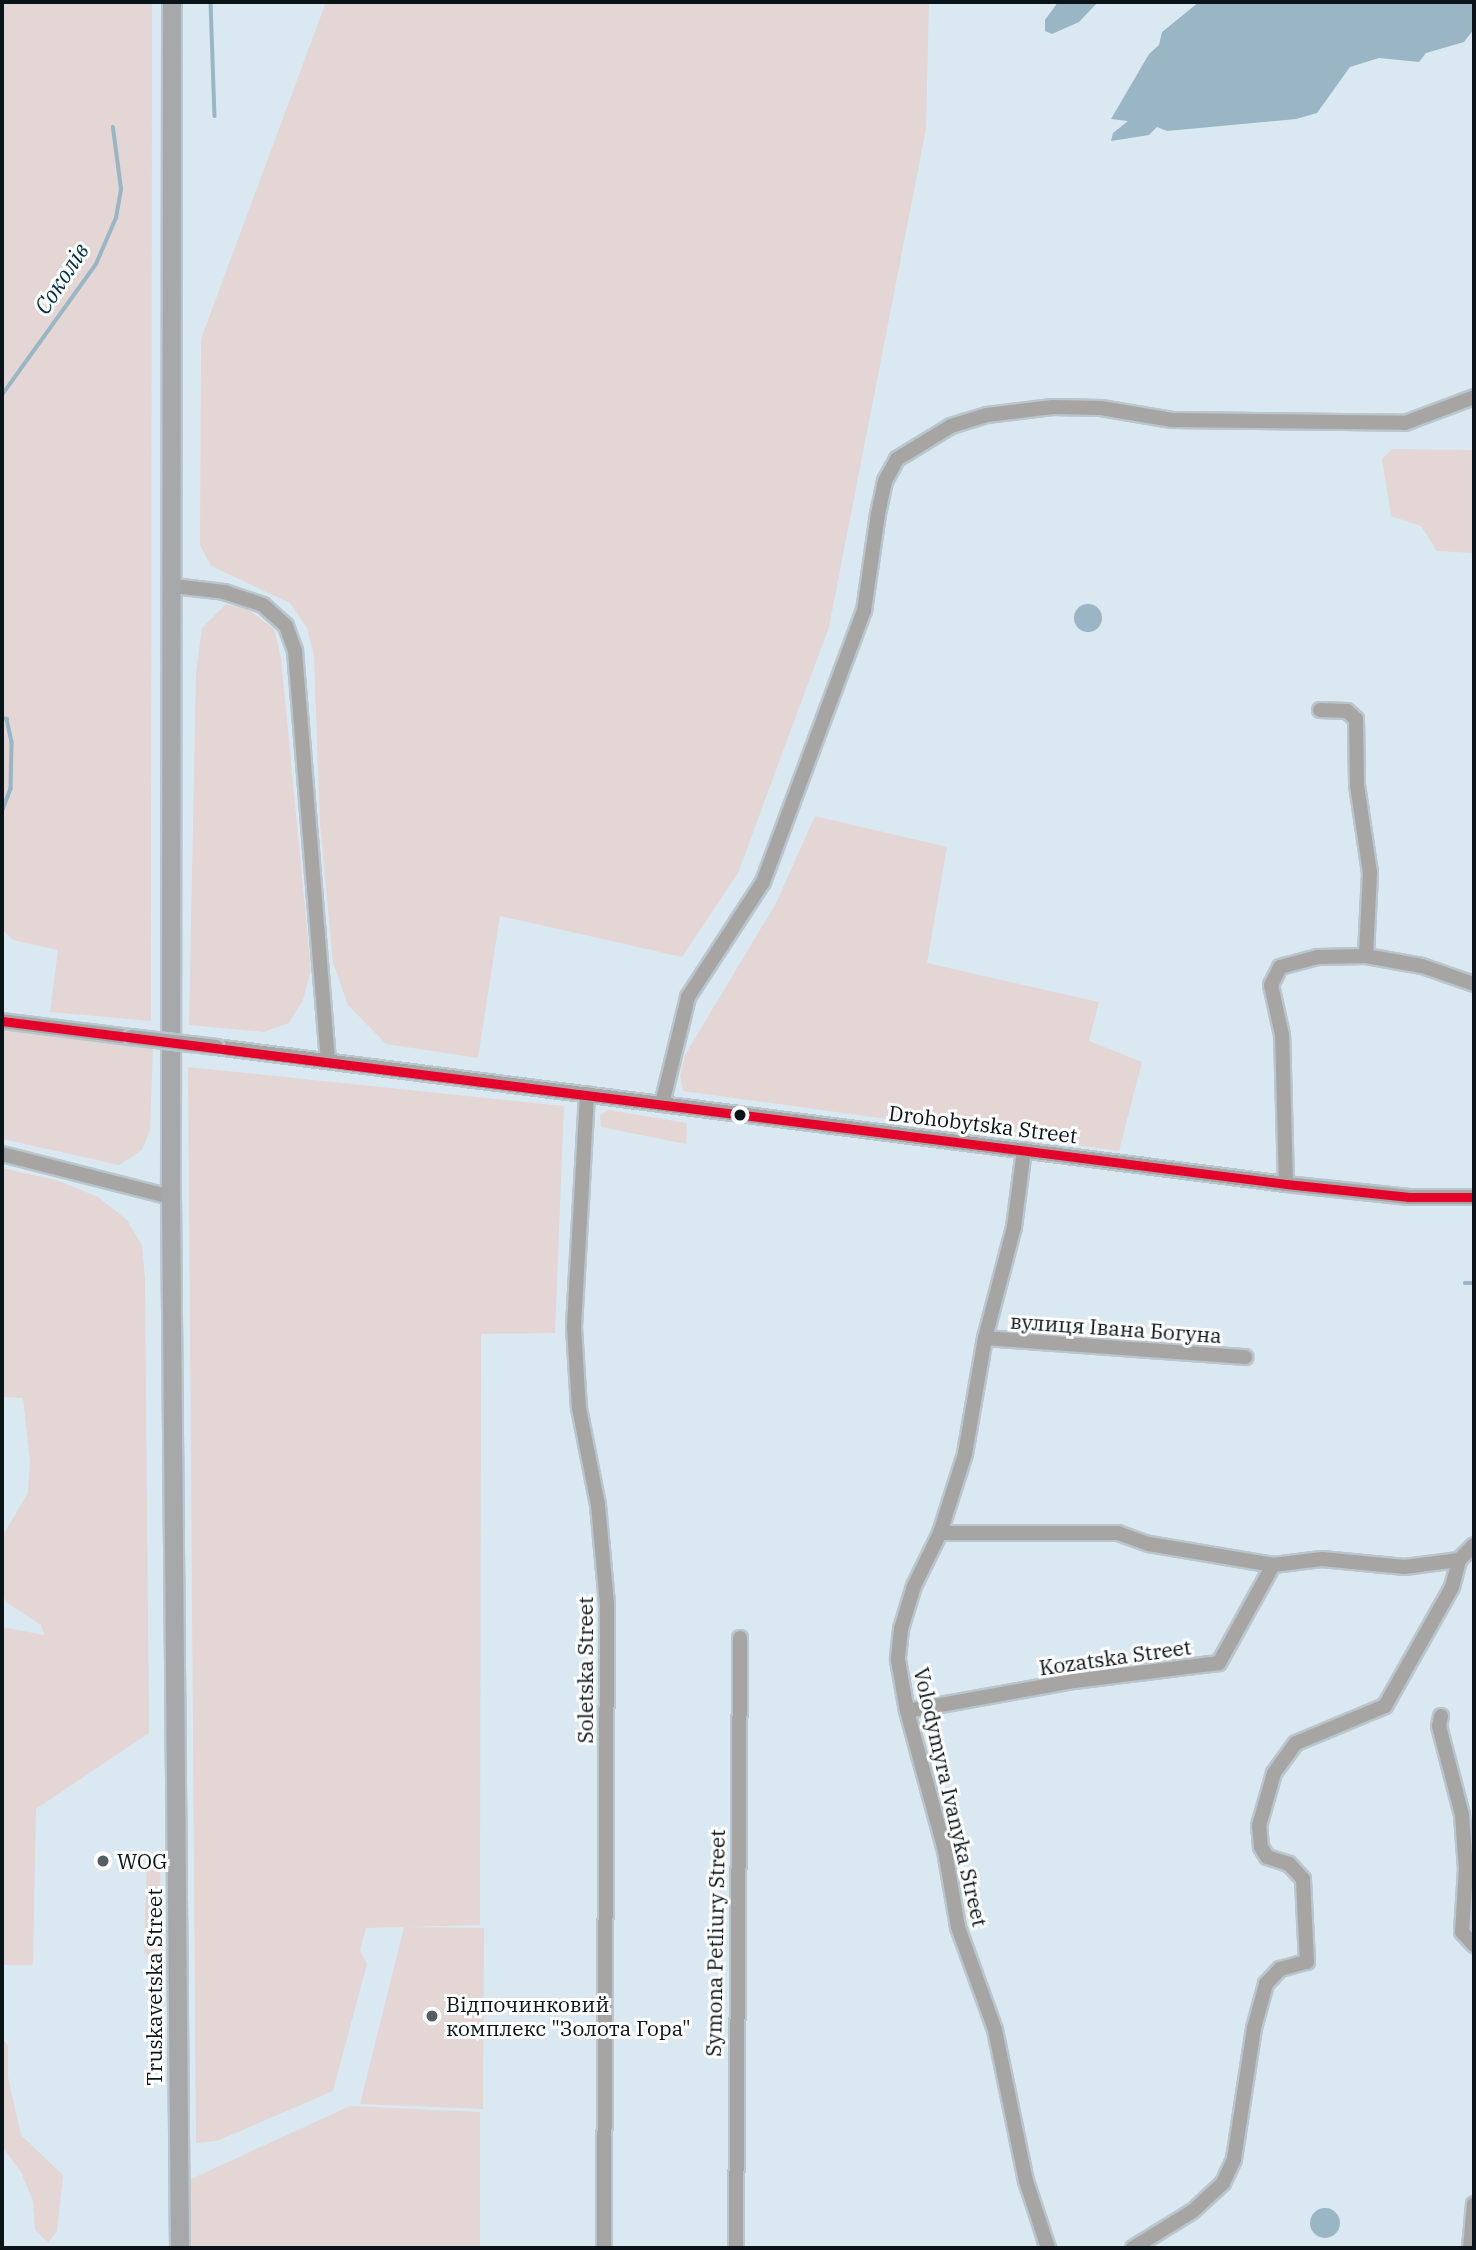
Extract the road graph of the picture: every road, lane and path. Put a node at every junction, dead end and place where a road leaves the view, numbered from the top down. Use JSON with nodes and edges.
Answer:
{"nodes":[{"id":1,"x":172,"y":2,"type":"edge"},
{"id":2,"x":1474,"y":397,"type":"edge"},
{"id":3,"x":174,"y":586,"type":"junction"},
{"id":4,"x":1320,"y":710,"type":"dead end"},
{"id":5,"x":1366,"y":956,"type":"junction"},
{"id":6,"x":1474,"y":984,"type":"edge"},
{"id":7,"x":2,"y":1021,"type":"edge"},
{"id":8,"x":327,"y":1060,"type":"junction"},
{"id":9,"x":587,"y":1094,"type":"junction"},
{"id":10,"x":662,"y":1104,"type":"junction"},
{"id":11,"x":1024,"y":1150,"type":"junction"},
{"id":12,"x":2,"y":1154,"type":"edge"},
{"id":13,"x":1286,"y":1184,"type":"junction"},
{"id":14,"x":171,"y":1197,"type":"junction"},
{"id":15,"x":1474,"y":1197,"type":"edge"},
{"id":16,"x":985,"y":1338,"type":"junction"},
{"id":17,"x":1245,"y":1357,"type":"dead end"},
{"id":18,"x":940,"y":1533,"type":"junction"},
{"id":19,"x":1474,"y":1545,"type":"edge"},
{"id":20,"x":1459,"y":1560,"type":"junction"},
{"id":21,"x":1273,"y":1565,"type":"junction"},
{"id":22,"x":740,"y":1639,"type":"dead end"},
{"id":23,"x":907,"y":1711,"type":"junction"},
{"id":24,"x":1441,"y":1716,"type":"dead end"},
{"id":25,"x":1474,"y":1945,"type":"edge"},
{"id":26,"x":1474,"y":2204,"type":"edge"},
{"id":27,"x":180,"y":2248,"type":"edge"},
{"id":28,"x":604,"y":2248,"type":"edge"},
{"id":29,"x":736,"y":2248,"type":"edge"},
{"id":30,"x":1048,"y":2248,"type":"edge"},
{"id":31,"x":1133,"y":2248,"type":"edge"},
{"id":32,"x":1470,"y":2248,"type":"edge"}],
"edges":[{"from":1,"to":3,"type":"main road","name":"Truskavetska Street"},
{"from":2,"to":10,"type":"street"},
{"from":3,"to":8,"type":"street"},
{"from":3,"to":14,"type":"main road","name":"Truskavetska Street"},
{"from":4,"to":5,"type":"street"},
{"from":5,"to":6,"type":"street"},
{"from":5,"to":13,"type":"street"},
{"from":7,"to":8,"type":"street","name":"Drohobytska Street","bridge":true},
{"from":8,"to":9,"type":"street","name":"Drohobytska Street"},
{"from":9,"to":10,"type":"street","name":"Drohobytska Street"},
{"from":9,"to":28,"type":"street","name":"Soletska Street"},
{"from":10,"to":11,"type":"street","name":"Drohobytska Street"},
{"from":11,"to":13,"type":"street","name":"Drohobytska Street"},
{"from":11,"to":16,"type":"street","name":"Volodymyra Ivanyka Street"},
{"from":12,"to":14,"type":"street"},
{"from":13,"to":15,"type":"street","name":"Drohobytska Street"},
{"from":14,"to":27,"type":"main road","name":"Truskavetska Street"},
{"from":16,"to":17,"type":"street","name":"вулиця Івана Богуна"},
{"from":16,"to":18,"type":"street","name":"Volodymyra Ivanyka Street"},
{"from":18,"to":21,"type":"street"},
{"from":18,"to":23,"type":"street","name":"Volodymyra Ivanyka Street"},
{"from":19,"to":20,"type":"street"},
{"from":20,"to":21,"type":"street"},
{"from":20,"to":31,"type":"street"},
{"from":21,"to":23,"type":"street","name":"Kozatska Street"},
{"from":22,"to":29,"type":"street","name":"Symona Petliury Street"},
{"from":23,"to":30,"type":"street","name":"Volodymyra Ivanyka Street"},
{"from":24,"to":25,"type":"street"},
{"from":26,"to":32,"type":"street"}]}
